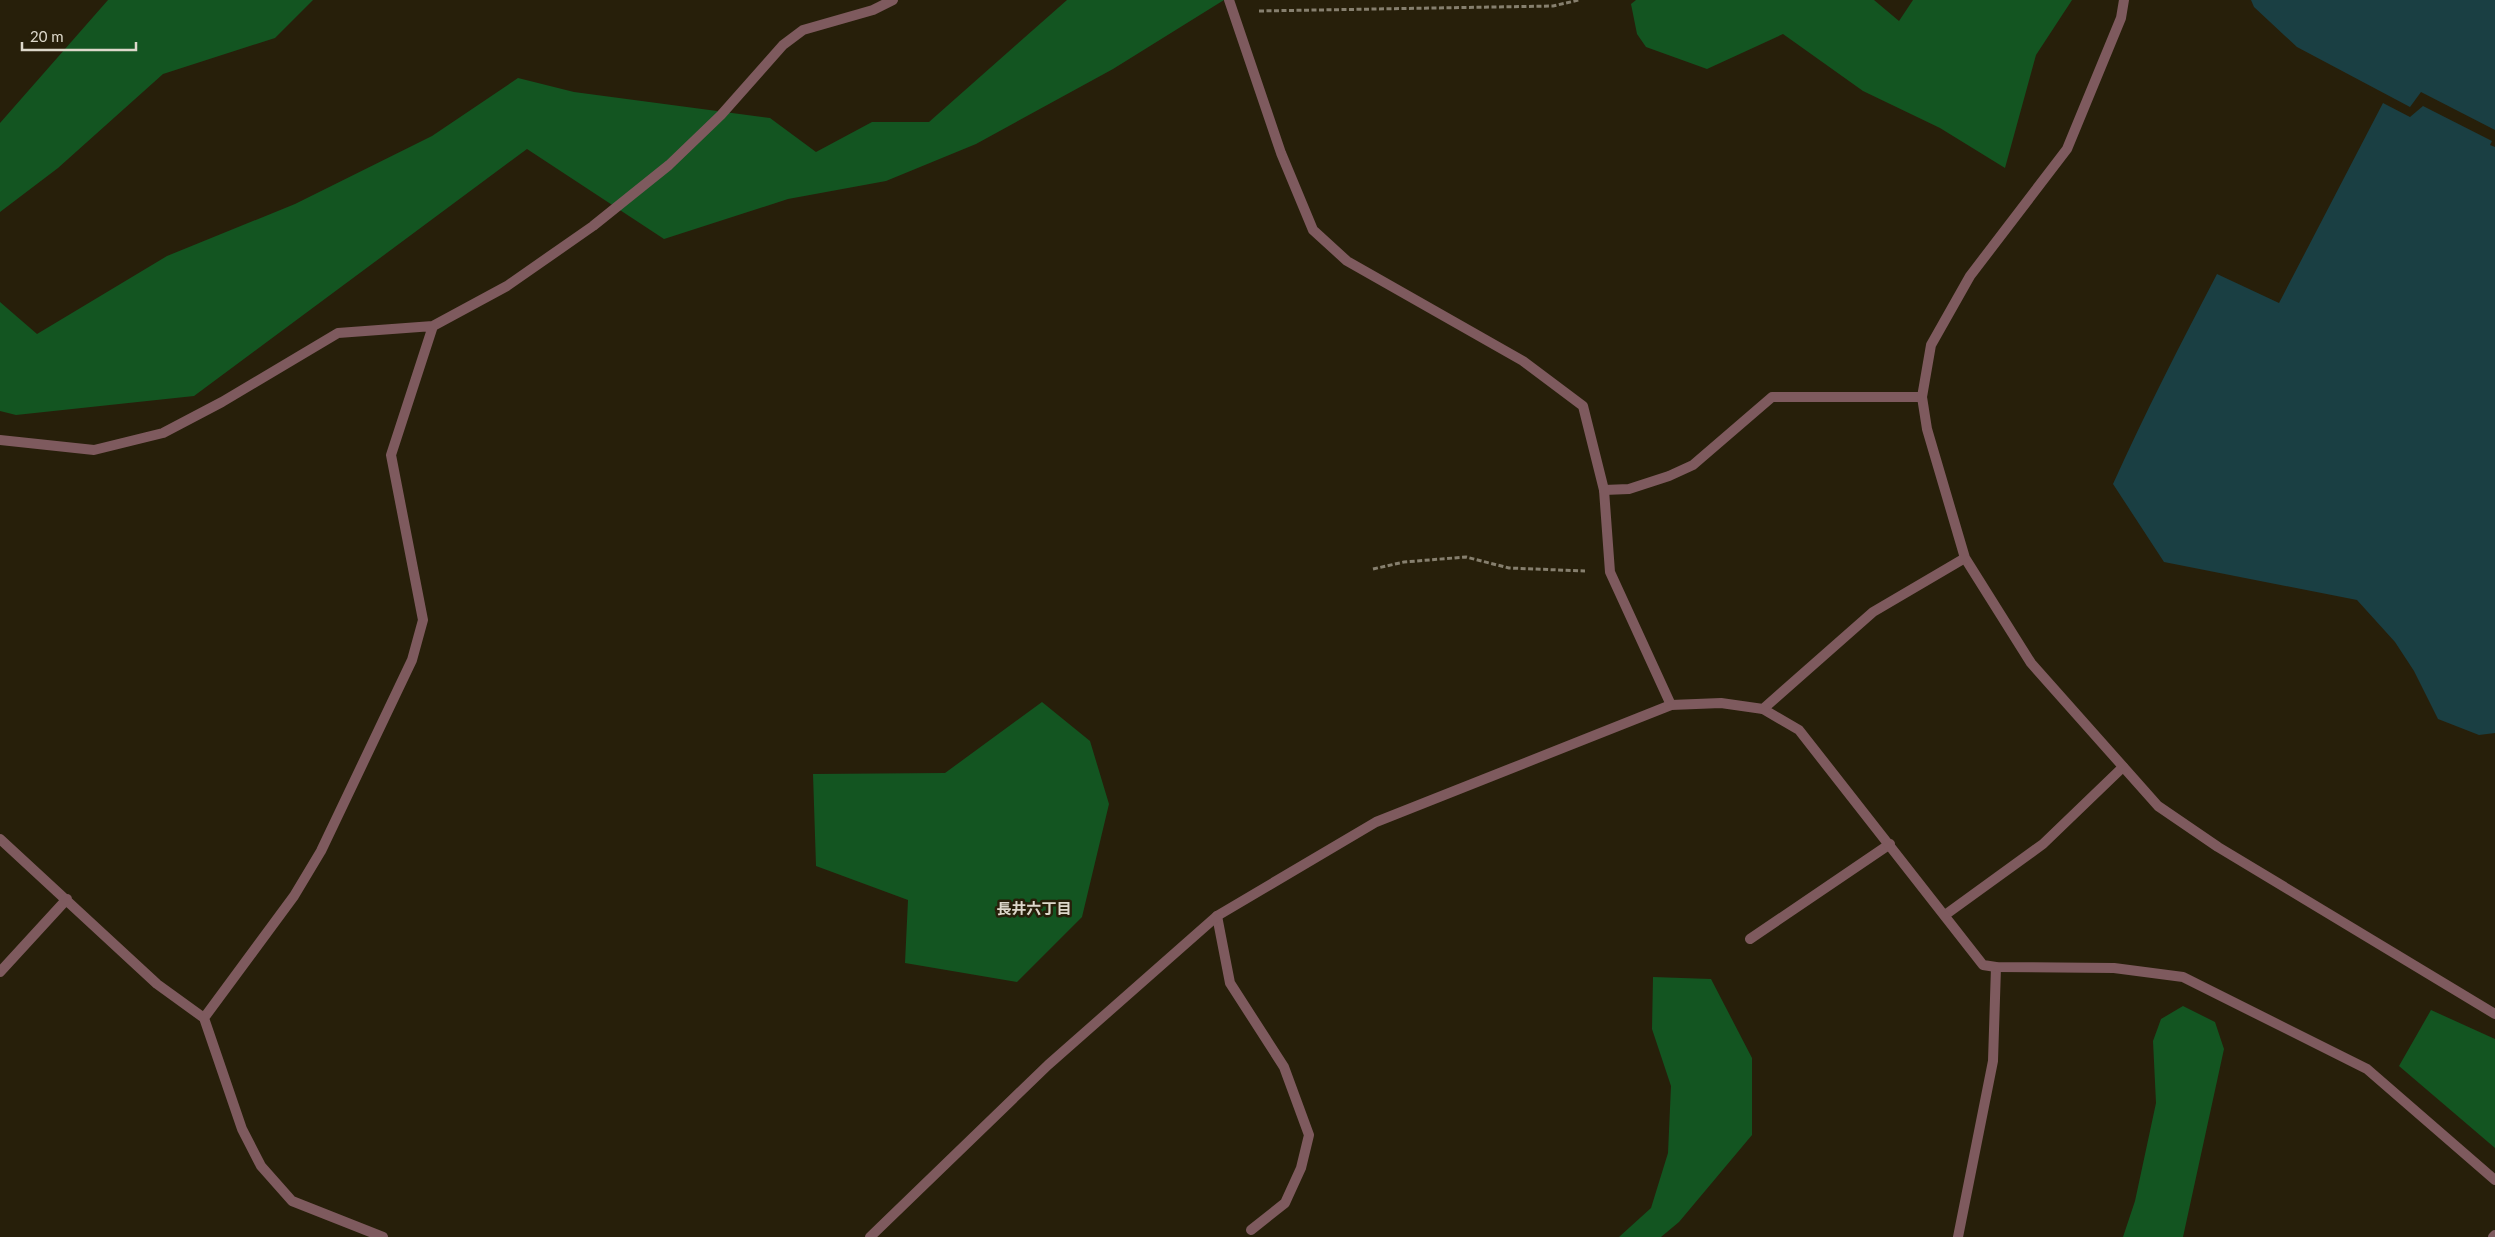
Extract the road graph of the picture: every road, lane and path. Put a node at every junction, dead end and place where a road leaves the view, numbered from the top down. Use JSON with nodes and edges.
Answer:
{"nodes":[{"id":1,"x":893,"y":0,"type":"edge"},
{"id":2,"x":1229,"y":0,"type":"edge"},
{"id":3,"x":1579,"y":0,"type":"edge"},
{"id":4,"x":2124,"y":0,"type":"edge"},
{"id":5,"x":1233,"y":12,"type":"junction"},
{"id":6,"x":433,"y":326,"type":"junction"},
{"id":7,"x":1922,"y":397,"type":"junction"},
{"id":8,"x":0,"y":440,"type":"edge"},
{"id":9,"x":1604,"y":490,"type":"junction"},
{"id":10,"x":1965,"y":558,"type":"junction"},
{"id":11,"x":1373,"y":569,"type":"dead end"},
{"id":12,"x":1610,"y":572,"type":"junction"},
{"id":13,"x":1671,"y":705,"type":"junction"},
{"id":14,"x":1763,"y":709,"type":"junction"},
{"id":15,"x":2123,"y":767,"type":"junction"},
{"id":16,"x":0,"y":839,"type":"edge"},
{"id":17,"x":1890,"y":844,"type":"junction"},
{"id":18,"x":67,"y":899,"type":"junction"},
{"id":19,"x":1945,"y":915,"type":"junction"},
{"id":20,"x":1216,"y":916,"type":"junction"},
{"id":21,"x":1750,"y":939,"type":"dead end"},
{"id":22,"x":1996,"y":967,"type":"junction"},
{"id":23,"x":0,"y":972,"type":"edge"},
{"id":24,"x":2495,"y":1014,"type":"edge"},
{"id":25,"x":204,"y":1018,"type":"junction"},
{"id":26,"x":2495,"y":1180,"type":"edge"},
{"id":27,"x":1251,"y":1230,"type":"dead end"},
{"id":28,"x":383,"y":1237,"type":"edge"},
{"id":29,"x":870,"y":1237,"type":"edge"},
{"id":30,"x":1958,"y":1237,"type":"edge"}],
"edges":[{"from":1,"to":6,"type":"street"},
{"from":2,"to":5,"type":"street"},
{"from":3,"to":5,"type":"path"},
{"from":4,"to":7,"type":"street"},
{"from":5,"to":9,"type":"street"},
{"from":6,"to":8,"type":"street"},
{"from":6,"to":25,"type":"street"},
{"from":7,"to":9,"type":"street"},
{"from":7,"to":10,"type":"street"},
{"from":9,"to":12,"type":"street"},
{"from":10,"to":14,"type":"street"},
{"from":10,"to":15,"type":"street"},
{"from":11,"to":12,"type":"path"},
{"from":12,"to":13,"type":"street"},
{"from":13,"to":14,"type":"street"},
{"from":13,"to":20,"type":"street"},
{"from":14,"to":17,"type":"street"},
{"from":15,"to":19,"type":"street"},
{"from":15,"to":24,"type":"street"},
{"from":16,"to":18,"type":"street"},
{"from":17,"to":19,"type":"street"},
{"from":17,"to":21,"type":"street"},
{"from":18,"to":23,"type":"street"},
{"from":18,"to":25,"type":"street"},
{"from":19,"to":22,"type":"street"},
{"from":20,"to":27,"type":"street"},
{"from":20,"to":29,"type":"street"},
{"from":22,"to":26,"type":"street"},
{"from":22,"to":30,"type":"street"},
{"from":25,"to":28,"type":"street"}]}
